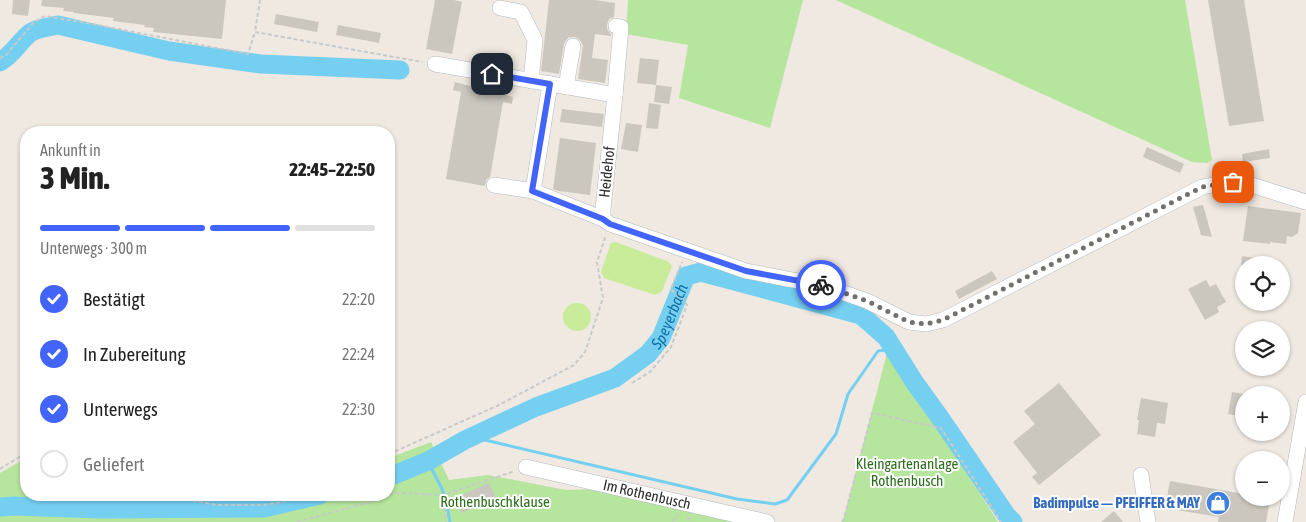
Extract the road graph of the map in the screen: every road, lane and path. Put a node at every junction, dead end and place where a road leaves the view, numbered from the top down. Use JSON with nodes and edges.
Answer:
{"nodes":[{"id":1,"x":260,"y":0,"type":"edge"},
{"id":2,"x":500,"y":8,"type":"dead end"},
{"id":3,"x":616,"y":26,"type":"dead end"},
{"id":4,"x":255,"y":32,"type":"junction"},
{"id":5,"x":573,"y":46,"type":"dead end"},
{"id":6,"x":0,"y":58,"type":"edge"},
{"id":7,"x":434,"y":64,"type":"joint"},
{"id":8,"x":531,"y":81,"type":"junction"},
{"id":9,"x":550,"y":84,"type":"junction"},
{"id":10,"x":566,"y":87,"type":"junction"},
{"id":11,"x":615,"y":95,"type":"junction"},
{"id":12,"x":494,"y":184,"type":"dead end"},
{"id":13,"x":532,"y":191,"type":"junction"},
{"id":14,"x":1306,"y":202,"type":"edge"},
{"id":15,"x":606,"y":222,"type":"junction"},
{"id":16,"x":687,"y":250,"type":"junction"},
{"id":17,"x":632,"y":383,"type":"dead end"},
{"id":18,"x":1306,"y":402,"type":"edge"},
{"id":19,"x":395,"y":451,"type":"edge"},
{"id":20,"x":20,"y":457,"type":"edge"},
{"id":21,"x":526,"y":467,"type":"joint"},
{"id":22,"x":0,"y":469,"type":"edge"},
{"id":23,"x":1141,"y":474,"type":"dead end"},
{"id":24,"x":395,"y":493,"type":"edge"},
{"id":25,"x":443,"y":495,"type":"junction"},
{"id":26,"x":194,"y":501,"type":"edge"},
{"id":27,"x":284,"y":501,"type":"edge"},
{"id":28,"x":370,"y":501,"type":"edge"},
{"id":29,"x":298,"y":522,"type":"edge"},
{"id":30,"x":446,"y":522,"type":"edge"},
{"id":31,"x":767,"y":522,"type":"edge"},
{"id":32,"x":843,"y":522,"type":"edge"},
{"id":33,"x":1001,"y":522,"type":"edge"},
{"id":34,"x":1148,"y":522,"type":"edge"},
{"id":35,"x":1284,"y":522,"type":"edge"}],
"edges":[{"from":1,"to":4,"type":"path"},
{"from":2,"to":8,"type":"street"},
{"from":3,"to":11,"type":"street","name":"Heidehof"},
{"from":4,"to":6,"type":"path"},
{"from":4,"to":7,"type":"path"},
{"from":5,"to":10,"type":"street"},
{"from":7,"to":8,"type":"street"},
{"from":8,"to":9,"type":"street"},
{"from":9,"to":10,"type":"street"},
{"from":9,"to":13,"type":"street"},
{"from":10,"to":11,"type":"street"},
{"from":11,"to":15,"type":"street","name":"Heidehof"},
{"from":12,"to":13,"type":"street"},
{"from":13,"to":15,"type":"street"},
{"from":14,"to":16,"type":"street"},
{"from":15,"to":16,"type":"street"},
{"from":15,"to":19,"type":"path"},
{"from":16,"to":17,"type":"path"},
{"from":18,"to":35,"type":"street"},
{"from":20,"to":22,"type":"path"},
{"from":21,"to":25,"type":"path"},
{"from":21,"to":31,"type":"street","name":"Im Rothenbusch"},
{"from":23,"to":34,"type":"street"},
{"from":24,"to":25,"type":"path"},
{"from":25,"to":30,"type":"path"},
{"from":26,"to":27,"type":"path"},
{"from":28,"to":29,"type":"path"},
{"from":32,"to":33,"type":"path"}]}
